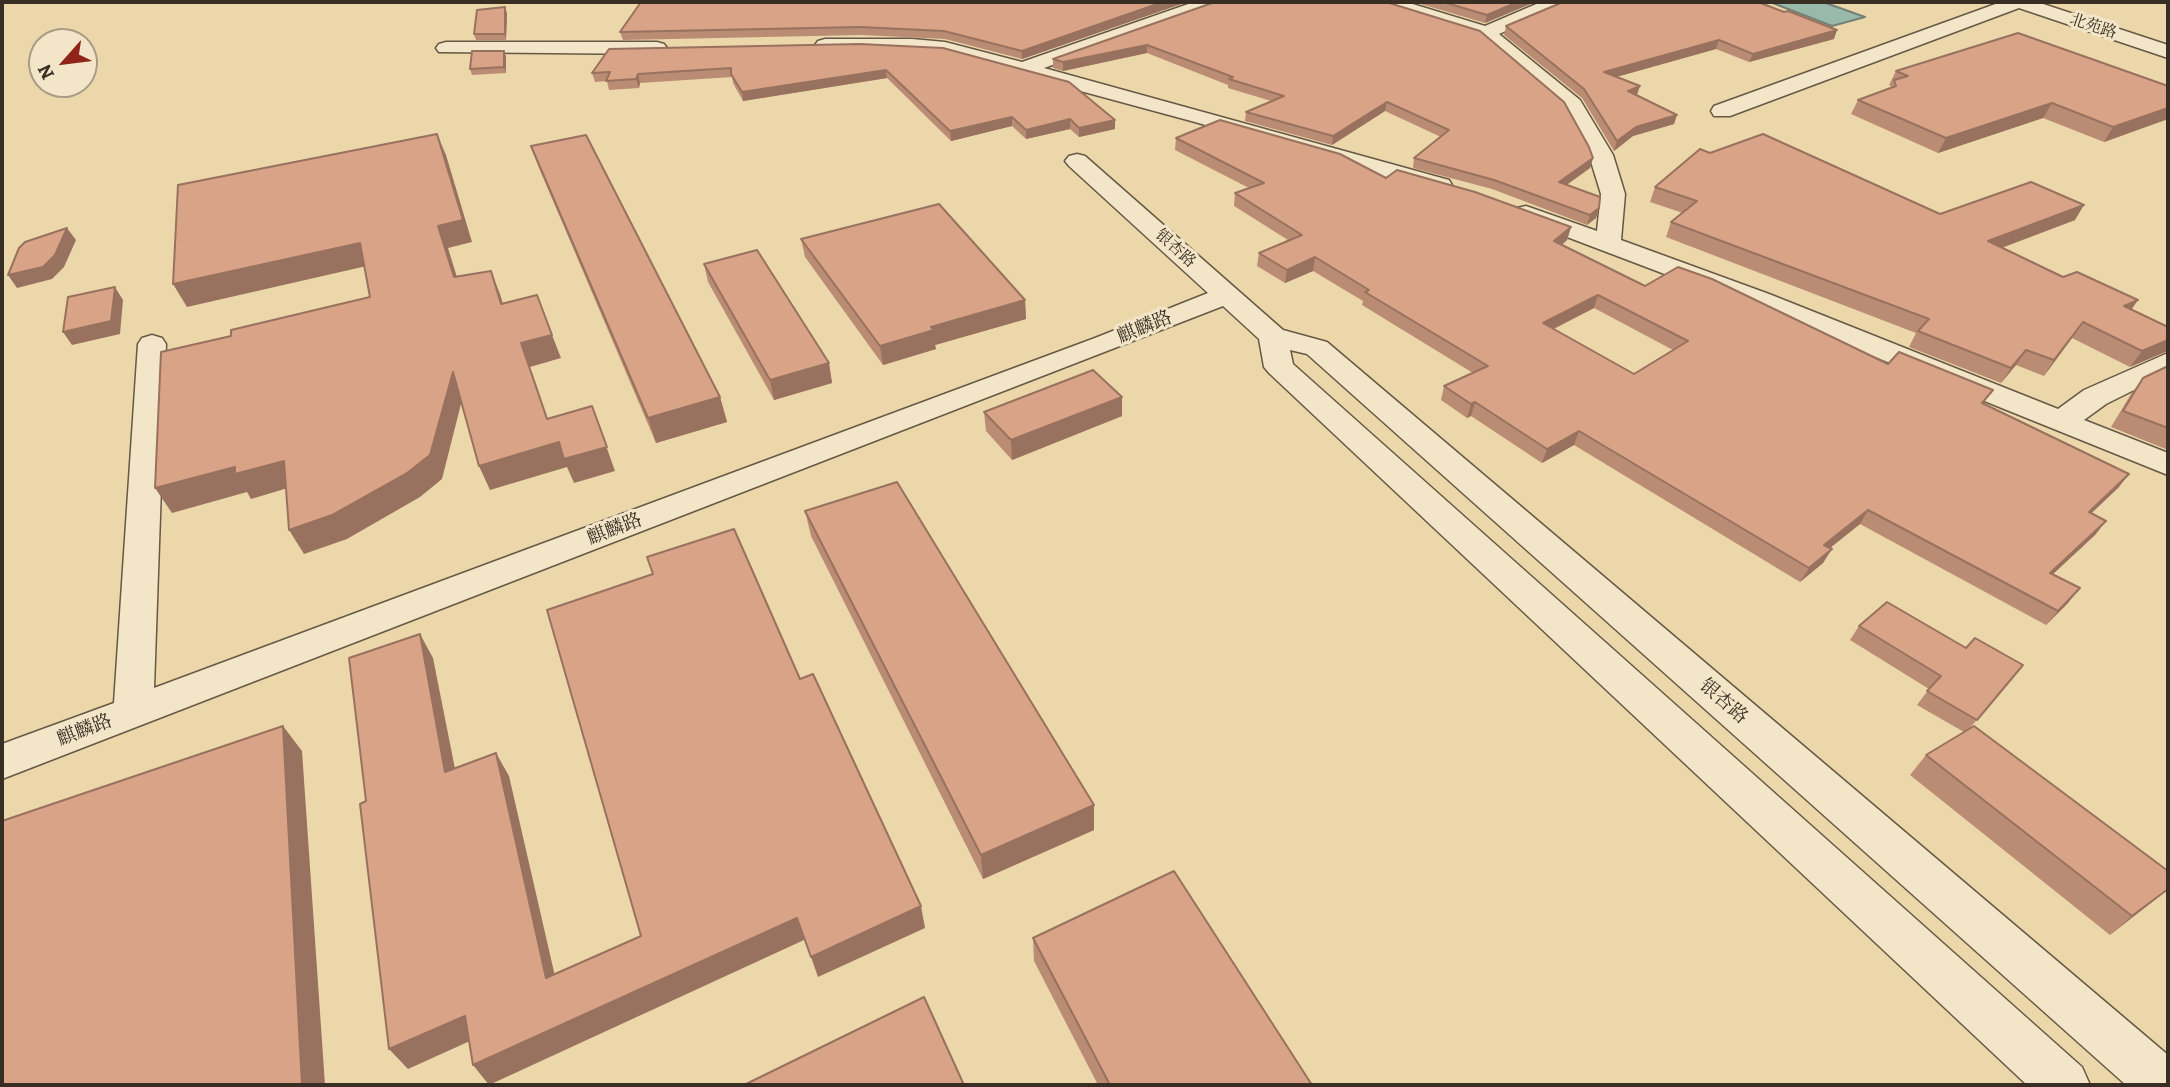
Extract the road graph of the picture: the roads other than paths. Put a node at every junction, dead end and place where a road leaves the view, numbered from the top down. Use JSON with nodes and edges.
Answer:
{"nodes":[{"id":1,"x":1211,"y":2,"type":"edge"},
{"id":2,"x":1388,"y":2,"type":"edge"},
{"id":3,"x":1556,"y":2,"type":"edge"},
{"id":4,"x":2018,"y":2,"type":"edge"},
{"id":5,"x":1486,"y":33,"type":"junction"},
{"id":6,"x":806,"y":46,"type":"edge"},
{"id":7,"x":446,"y":47,"type":"dead end"},
{"id":8,"x":681,"y":48,"type":"edge"},
{"id":9,"x":2168,"y":52,"type":"edge"},
{"id":10,"x":1024,"y":69,"type":"junction"},
{"id":11,"x":1722,"y":111,"type":"dead end"},
{"id":12,"x":1077,"y":162,"type":"dead end"},
{"id":13,"x":1456,"y":190,"type":"edge"},
{"id":14,"x":1507,"y":206,"type":"edge"},
{"id":15,"x":1608,"y":243,"type":"junction"},
{"id":16,"x":1227,"y":295,"type":"junction"},
{"id":17,"x":1273,"y":336,"type":"junction"},
{"id":18,"x":152,"y":344,"type":"dead end"},
{"id":19,"x":2168,"y":362,"type":"edge"},
{"id":20,"x":2061,"y":422,"type":"junction"},
{"id":21,"x":2168,"y":465,"type":"edge"},
{"id":22,"x":133,"y":713,"type":"junction"},
{"id":23,"x":2,"y":762,"type":"edge"},
{"id":24,"x":2064,"y":1085,"type":"edge"},
{"id":25,"x":2164,"y":1085,"type":"edge"}],
"edges":[{"from":1,"to":10,"type":"street"},
{"from":2,"to":5,"type":"street"},
{"from":3,"to":5,"type":"street"},
{"from":4,"to":9,"type":"street","name":"北苑路"},
{"from":4,"to":11,"type":"street"},
{"from":5,"to":15,"type":"street"},
{"from":6,"to":10,"type":"street"},
{"from":7,"to":8,"type":"street"},
{"from":10,"to":13,"type":"street"},
{"from":12,"to":16,"type":"street","name":"银杏路"},
{"from":14,"to":15,"type":"street"},
{"from":15,"to":20,"type":"street"},
{"from":16,"to":17,"type":"street","name":"银杏路"},
{"from":16,"to":22,"type":"street","name":"麒麟路"},
{"from":17,"to":24,"type":"street"},
{"from":17,"to":25,"type":"street","name":"银杏路"},
{"from":18,"to":22,"type":"street"},
{"from":19,"to":20,"type":"street"},
{"from":20,"to":21,"type":"street"},
{"from":22,"to":23,"type":"street","name":"麒麟路"}]}
